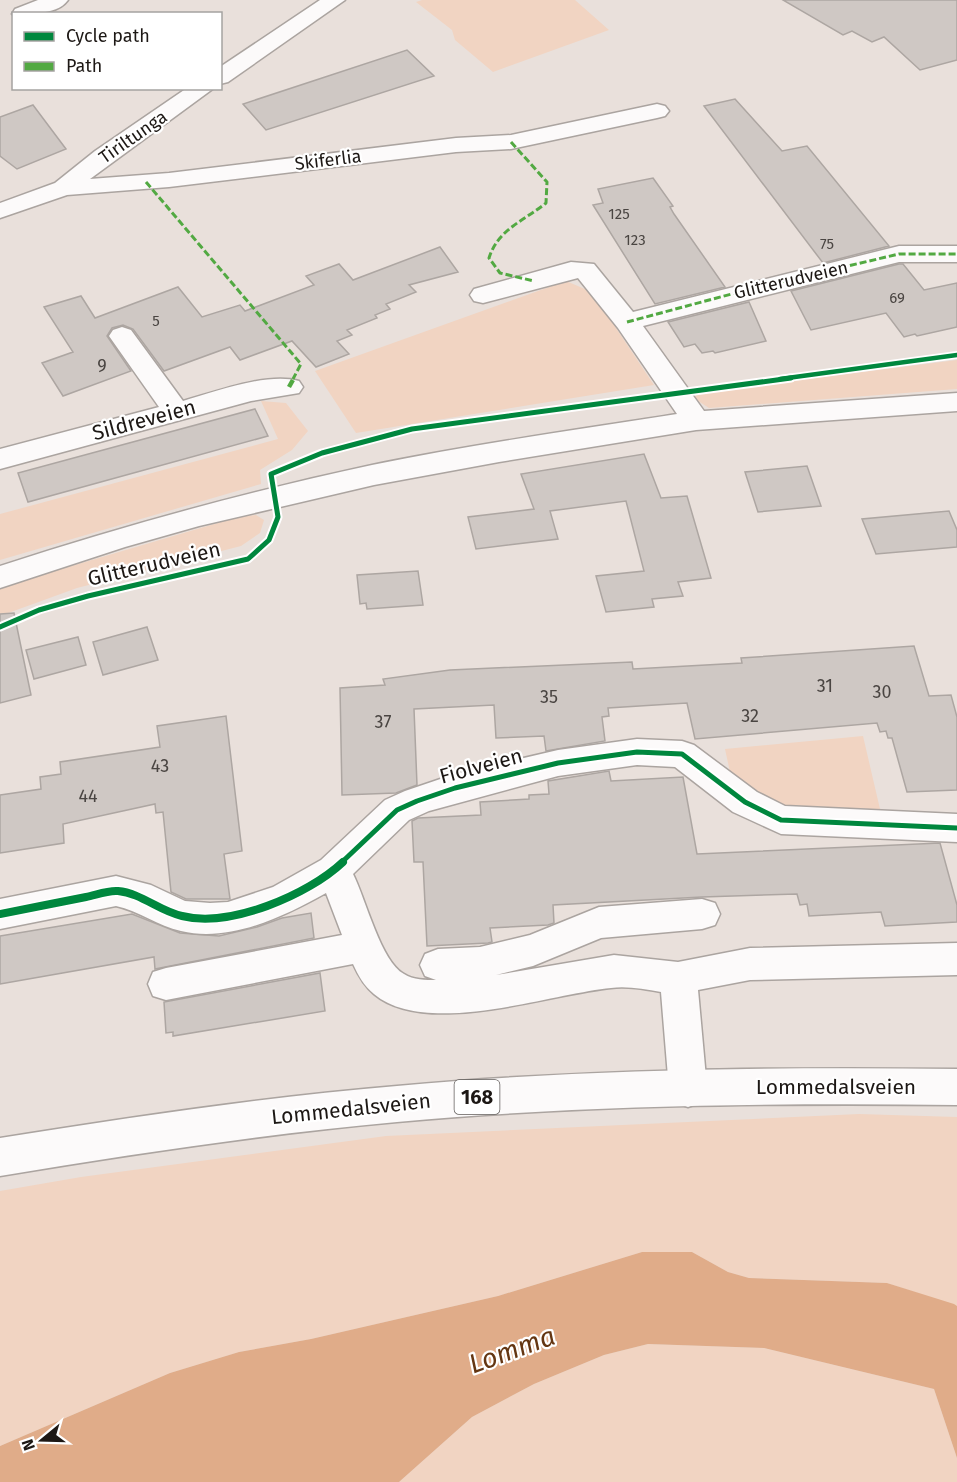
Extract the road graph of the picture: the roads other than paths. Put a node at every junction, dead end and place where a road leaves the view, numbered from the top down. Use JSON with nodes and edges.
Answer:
{"nodes":[{"id":1,"x":57,"y":0,"type":"edge"},
{"id":2,"x":334,"y":0,"type":"edge"},
{"id":3,"x":28,"y":12,"type":"edge"},
{"id":4,"x":222,"y":76,"type":"edge"},
{"id":5,"x":200,"y":90,"type":"edge"},
{"id":6,"x":657,"y":111,"type":"dead end"},
{"id":7,"x":64,"y":188,"type":"junction"},
{"id":8,"x":0,"y":211,"type":"edge"},
{"id":9,"x":957,"y":254,"type":"edge"},
{"id":10,"x":483,"y":295,"type":"dead end"},
{"id":11,"x":627,"y":322,"type":"junction"},
{"id":12,"x":122,"y":336,"type":"dead end"},
{"id":13,"x":289,"y":387,"type":"dead end"},
{"id":14,"x":957,"y":402,"type":"edge"},
{"id":15,"x":176,"y":411,"type":"junction"},
{"id":16,"x":696,"y":421,"type":"junction"},
{"id":17,"x":0,"y":459,"type":"edge"},
{"id":18,"x":0,"y":577,"type":"edge"},
{"id":19,"x":957,"y":828,"type":"edge"},
{"id":20,"x":333,"y":871,"type":"junction"},
{"id":21,"x":0,"y":914,"type":"edge"},
{"id":22,"x":702,"y":914,"type":"dead end"},
{"id":23,"x":363,"y":946,"type":"junction"},
{"id":24,"x":957,"y":959,"type":"edge"},
{"id":25,"x":438,"y":965,"type":"dead end"},
{"id":26,"x":541,"y":965,"type":"junction"},
{"id":27,"x":678,"y":978,"type":"junction"},
{"id":28,"x":166,"y":984,"type":"dead end"},
{"id":29,"x":957,"y":1087,"type":"edge"},
{"id":30,"x":688,"y":1089,"type":"junction"},
{"id":31,"x":0,"y":1157,"type":"edge"}],
"edges":[{"from":1,"to":3,"type":"street"},
{"from":2,"to":4,"type":"street"},
{"from":5,"to":7,"type":"street","name":"Tiriltunga"},
{"from":6,"to":7,"type":"street","name":"Skiferlia"},
{"from":7,"to":8,"type":"street","name":"Skiferlia"},
{"from":9,"to":11,"type":"street","name":"Glitterudveien"},
{"from":10,"to":11,"type":"street"},
{"from":11,"to":16,"type":"street"},
{"from":12,"to":15,"type":"street"},
{"from":13,"to":15,"type":"street","name":"Sildreveien"},
{"from":14,"to":16,"type":"street","name":"Glitterudveien"},
{"from":15,"to":17,"type":"street","name":"Sildreveien"},
{"from":16,"to":18,"type":"street","name":"Glitterudveien"},
{"from":19,"to":20,"type":"street","name":"Fiolveien"},
{"from":20,"to":21,"type":"street","name":"Fiolveien"},
{"from":20,"to":23,"type":"street"},
{"from":22,"to":26,"type":"street"},
{"from":23,"to":26,"type":"street"},
{"from":23,"to":28,"type":"street"},
{"from":24,"to":27,"type":"street"},
{"from":25,"to":26,"type":"street"},
{"from":26,"to":27,"type":"street"},
{"from":27,"to":30,"type":"street"},
{"from":29,"to":30,"type":"street","name":"Lommedalsveien","number":"168"},
{"from":30,"to":31,"type":"street","name":"Lommedalsveien","number":"168"}]}
